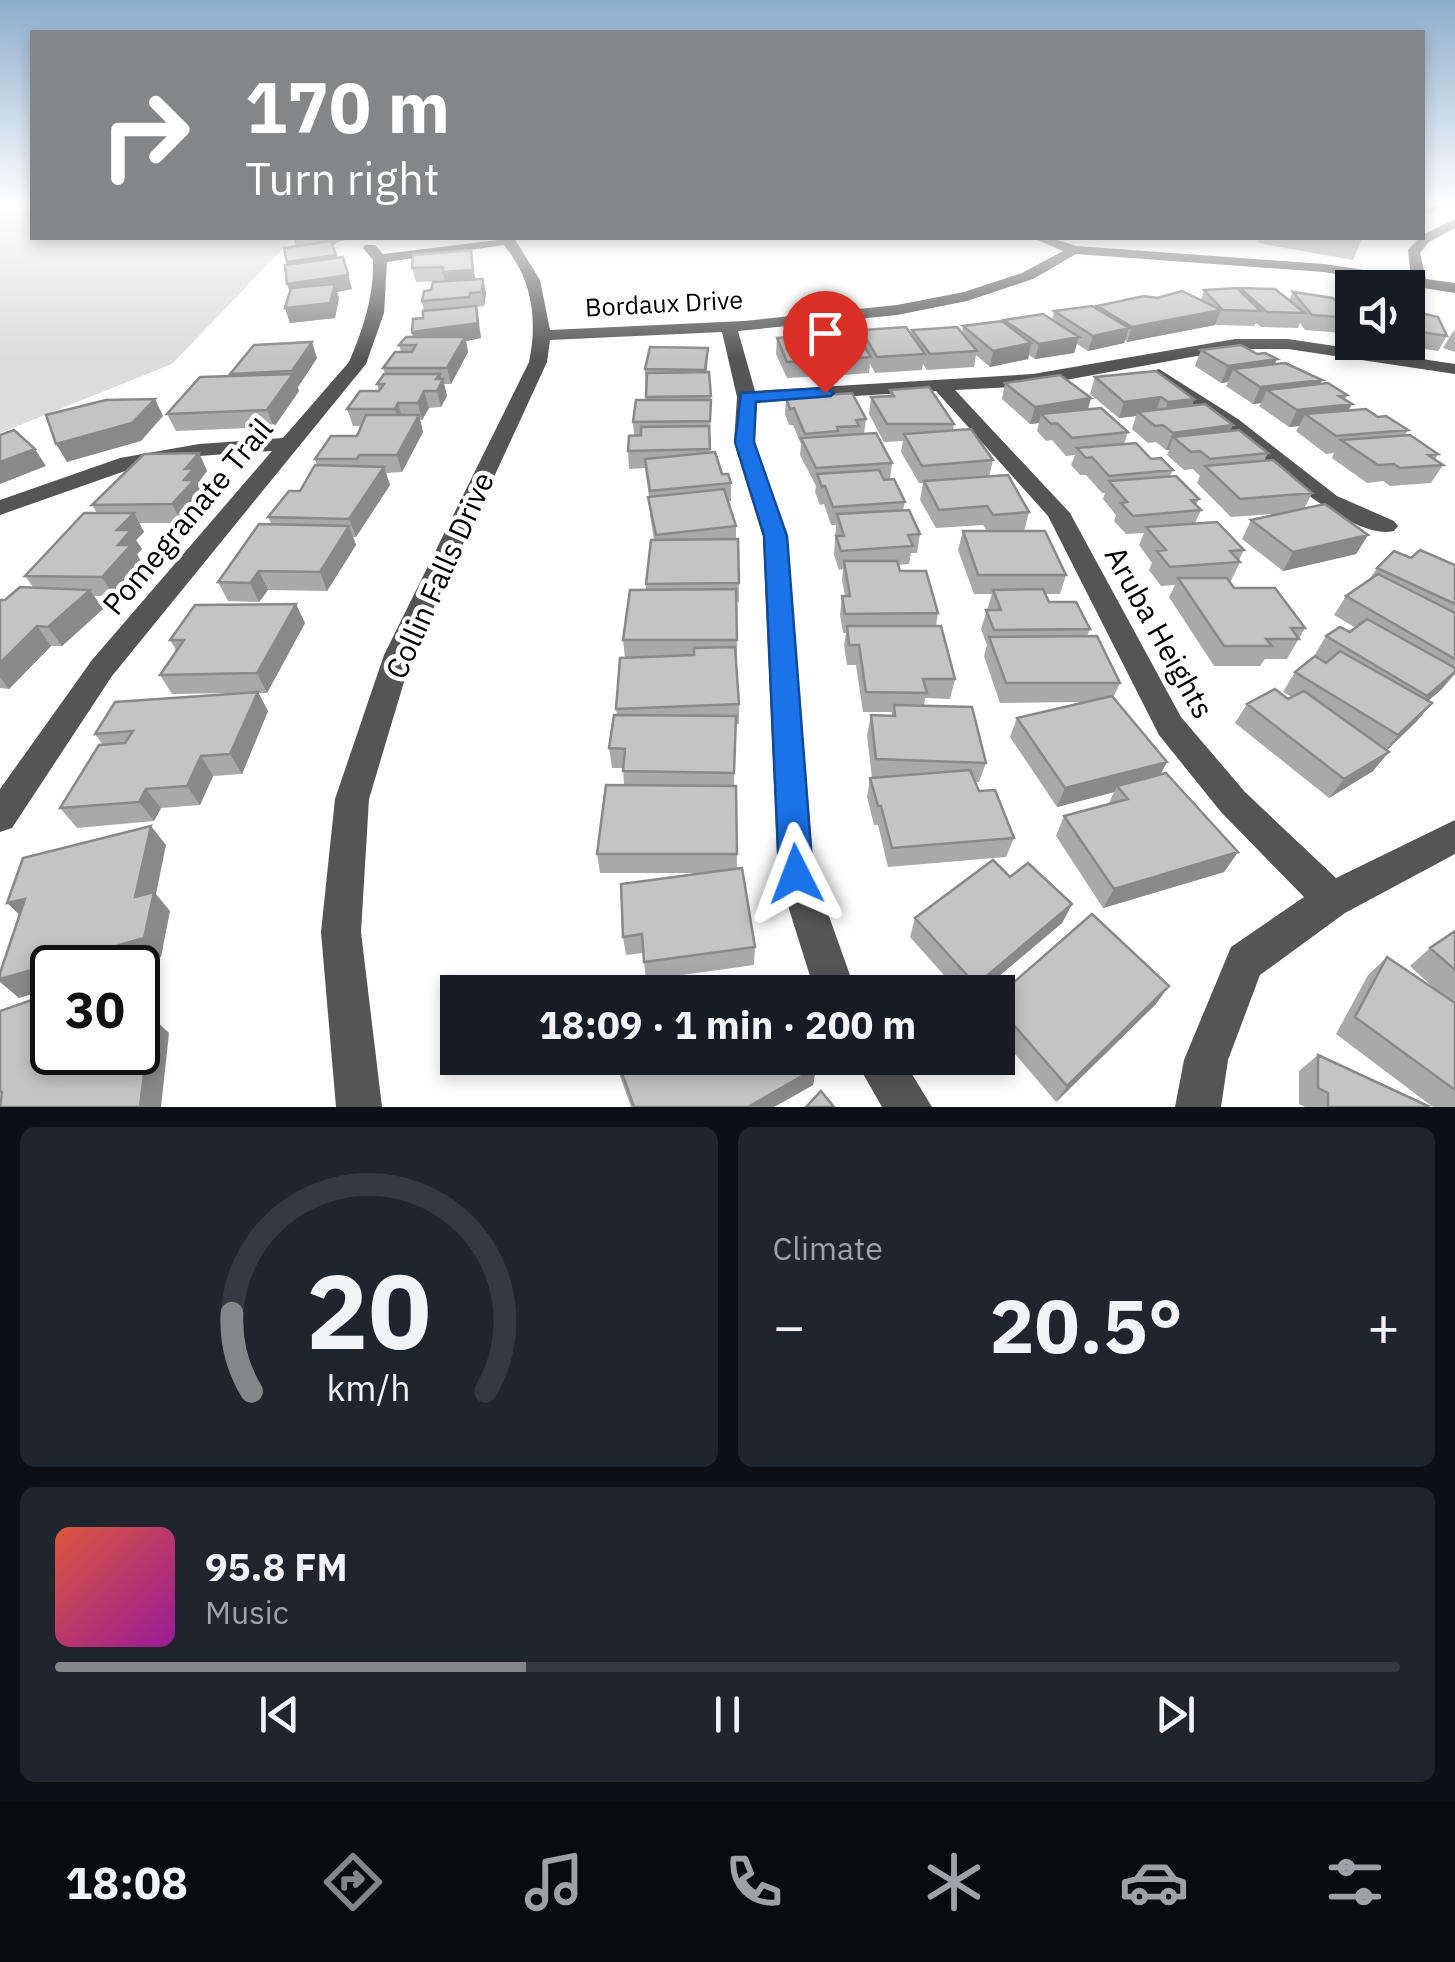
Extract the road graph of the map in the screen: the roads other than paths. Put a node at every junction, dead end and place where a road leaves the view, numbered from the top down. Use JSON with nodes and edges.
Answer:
{"nodes":[{"id":1,"x":375,"y":256,"type":"edge"},
{"id":2,"x":523,"y":256,"type":"edge"},
{"id":3,"x":1066,"y":256,"type":"edge"},
{"id":4,"x":1164,"y":256,"type":"edge"},
{"id":5,"x":1335,"y":272,"type":"edge"},
{"id":6,"x":1425,"y":283,"type":"edge"},
{"id":7,"x":1455,"y":288,"type":"edge"},
{"id":8,"x":728,"y":324,"type":"junction"},
{"id":9,"x":545,"y":335,"type":"junction"},
{"id":10,"x":1138,"y":361,"type":"junction"},
{"id":11,"x":1455,"y":369,"type":"edge"},
{"id":12,"x":942,"y":387,"type":"junction"},
{"id":13,"x":747,"y":397,"type":"junction"},
{"id":14,"x":290,"y":444,"type":"junction"},
{"id":15,"x":0,"y":508,"type":"edge"},
{"id":16,"x":1386,"y":526,"type":"dead end"},
{"id":17,"x":0,"y":817,"type":"edge"},
{"id":18,"x":1455,"y":836,"type":"edge"},
{"id":19,"x":1332,"y":900,"type":"junction"},
{"id":20,"x":829,"y":975,"type":"edge"},
{"id":21,"x":888,"y":1075,"type":"edge"},
{"id":22,"x":359,"y":1107,"type":"edge"},
{"id":23,"x":910,"y":1107,"type":"edge"},
{"id":24,"x":1198,"y":1107,"type":"edge"}],
"edges":[{"from":1,"to":14,"type":"street","name":"Pomegranate Trail"},
{"from":2,"to":9,"type":"street"},
{"from":3,"to":8,"type":"street","name":"Bordaux Drive"},
{"from":4,"to":5,"type":"street"},
{"from":6,"to":7,"type":"street"},
{"from":8,"to":9,"type":"street","name":"Bordaux Drive"},
{"from":8,"to":13,"type":"street"},
{"from":9,"to":22,"type":"street","name":"Collin Falls Drive"},
{"from":10,"to":11,"type":"street"},
{"from":10,"to":12,"type":"street"},
{"from":10,"to":16,"type":"street"},
{"from":12,"to":13,"type":"street"},
{"from":12,"to":19,"type":"street","name":"Aruba Heights"},
{"from":13,"to":20,"type":"street"},
{"from":14,"to":15,"type":"street"},
{"from":14,"to":17,"type":"street","name":"Pomegranate Trail"},
{"from":18,"to":19,"type":"street"},
{"from":19,"to":24,"type":"street"},
{"from":21,"to":23,"type":"street"}]}
